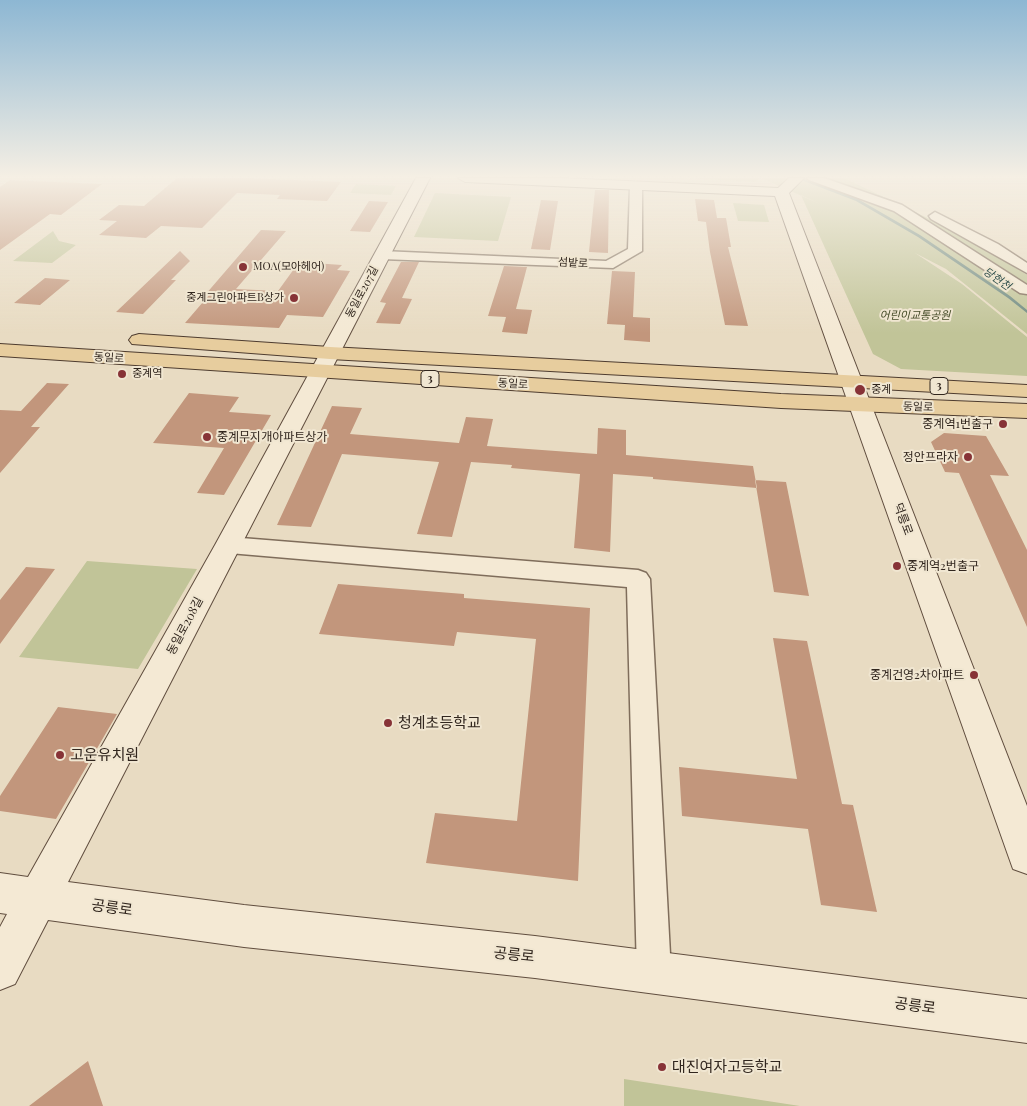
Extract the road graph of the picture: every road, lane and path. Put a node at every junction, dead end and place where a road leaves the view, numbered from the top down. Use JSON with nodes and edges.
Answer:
{"nodes":[{"id":1,"x":396,"y":230,"type":"edge"},
{"id":2,"x":635,"y":230,"type":"edge"},
{"id":3,"x":803,"y":230,"type":"edge"},
{"id":4,"x":931,"y":230,"type":"edge"},
{"id":5,"x":960,"y":230,"type":"edge"},
{"id":6,"x":382,"y":255,"type":"junction"},
{"id":7,"x":1027,"y":269,"type":"edge"},
{"id":8,"x":1025,"y":290,"type":"dead end"},
{"id":9,"x":0,"y":332,"type":"edge"},
{"id":10,"x":0,"y":350,"type":"edge"},
{"id":11,"x":325,"y":362,"type":"junction"},
{"id":12,"x":1027,"y":391,"type":"edge"},
{"id":13,"x":856,"y":393,"type":"junction"},
{"id":14,"x":1027,"y":411,"type":"edge"},
{"id":15,"x":229,"y":545,"type":"junction"},
{"id":16,"x":1027,"y":856,"type":"edge"},
{"id":17,"x":19,"y":896,"type":"edge"},
{"id":18,"x":0,"y":969,"type":"edge"},
{"id":19,"x":654,"y":972,"type":"junction"},
{"id":20,"x":1027,"y":1021,"type":"edge"}],
"edges":[{"from":1,"to":6,"type":"street","name":"동일로207길"},
{"from":2,"to":6,"type":"street","name":"섬밭로"},
{"from":3,"to":13,"type":"street","name":"덕릉로"},
{"from":4,"to":8,"type":"street"},
{"from":5,"to":7,"type":"street"},
{"from":6,"to":11,"type":"street","name":"동일로207길"},
{"from":9,"to":11,"type":"main road","name":"동일로","number":"3"},
{"from":10,"to":11,"type":"main road","name":"동일로","number":"3"},
{"from":11,"to":13,"type":"main road","name":"동일로","number":"3"},
{"from":11,"to":15,"type":"street","name":"동일로208길"},
{"from":12,"to":13,"type":"main road","name":"동일로","number":"3"},
{"from":13,"to":14,"type":"main road","name":"동일로","number":"3"},
{"from":13,"to":16,"type":"street","name":"덕릉로"},
{"from":15,"to":17,"type":"street","name":"동일로208길"},
{"from":15,"to":19,"type":"street"},
{"from":17,"to":18,"type":"street","name":"동일로208길"},
{"from":17,"to":19,"type":"street","name":"공릉로"},
{"from":19,"to":20,"type":"street","name":"공릉로"}]}
